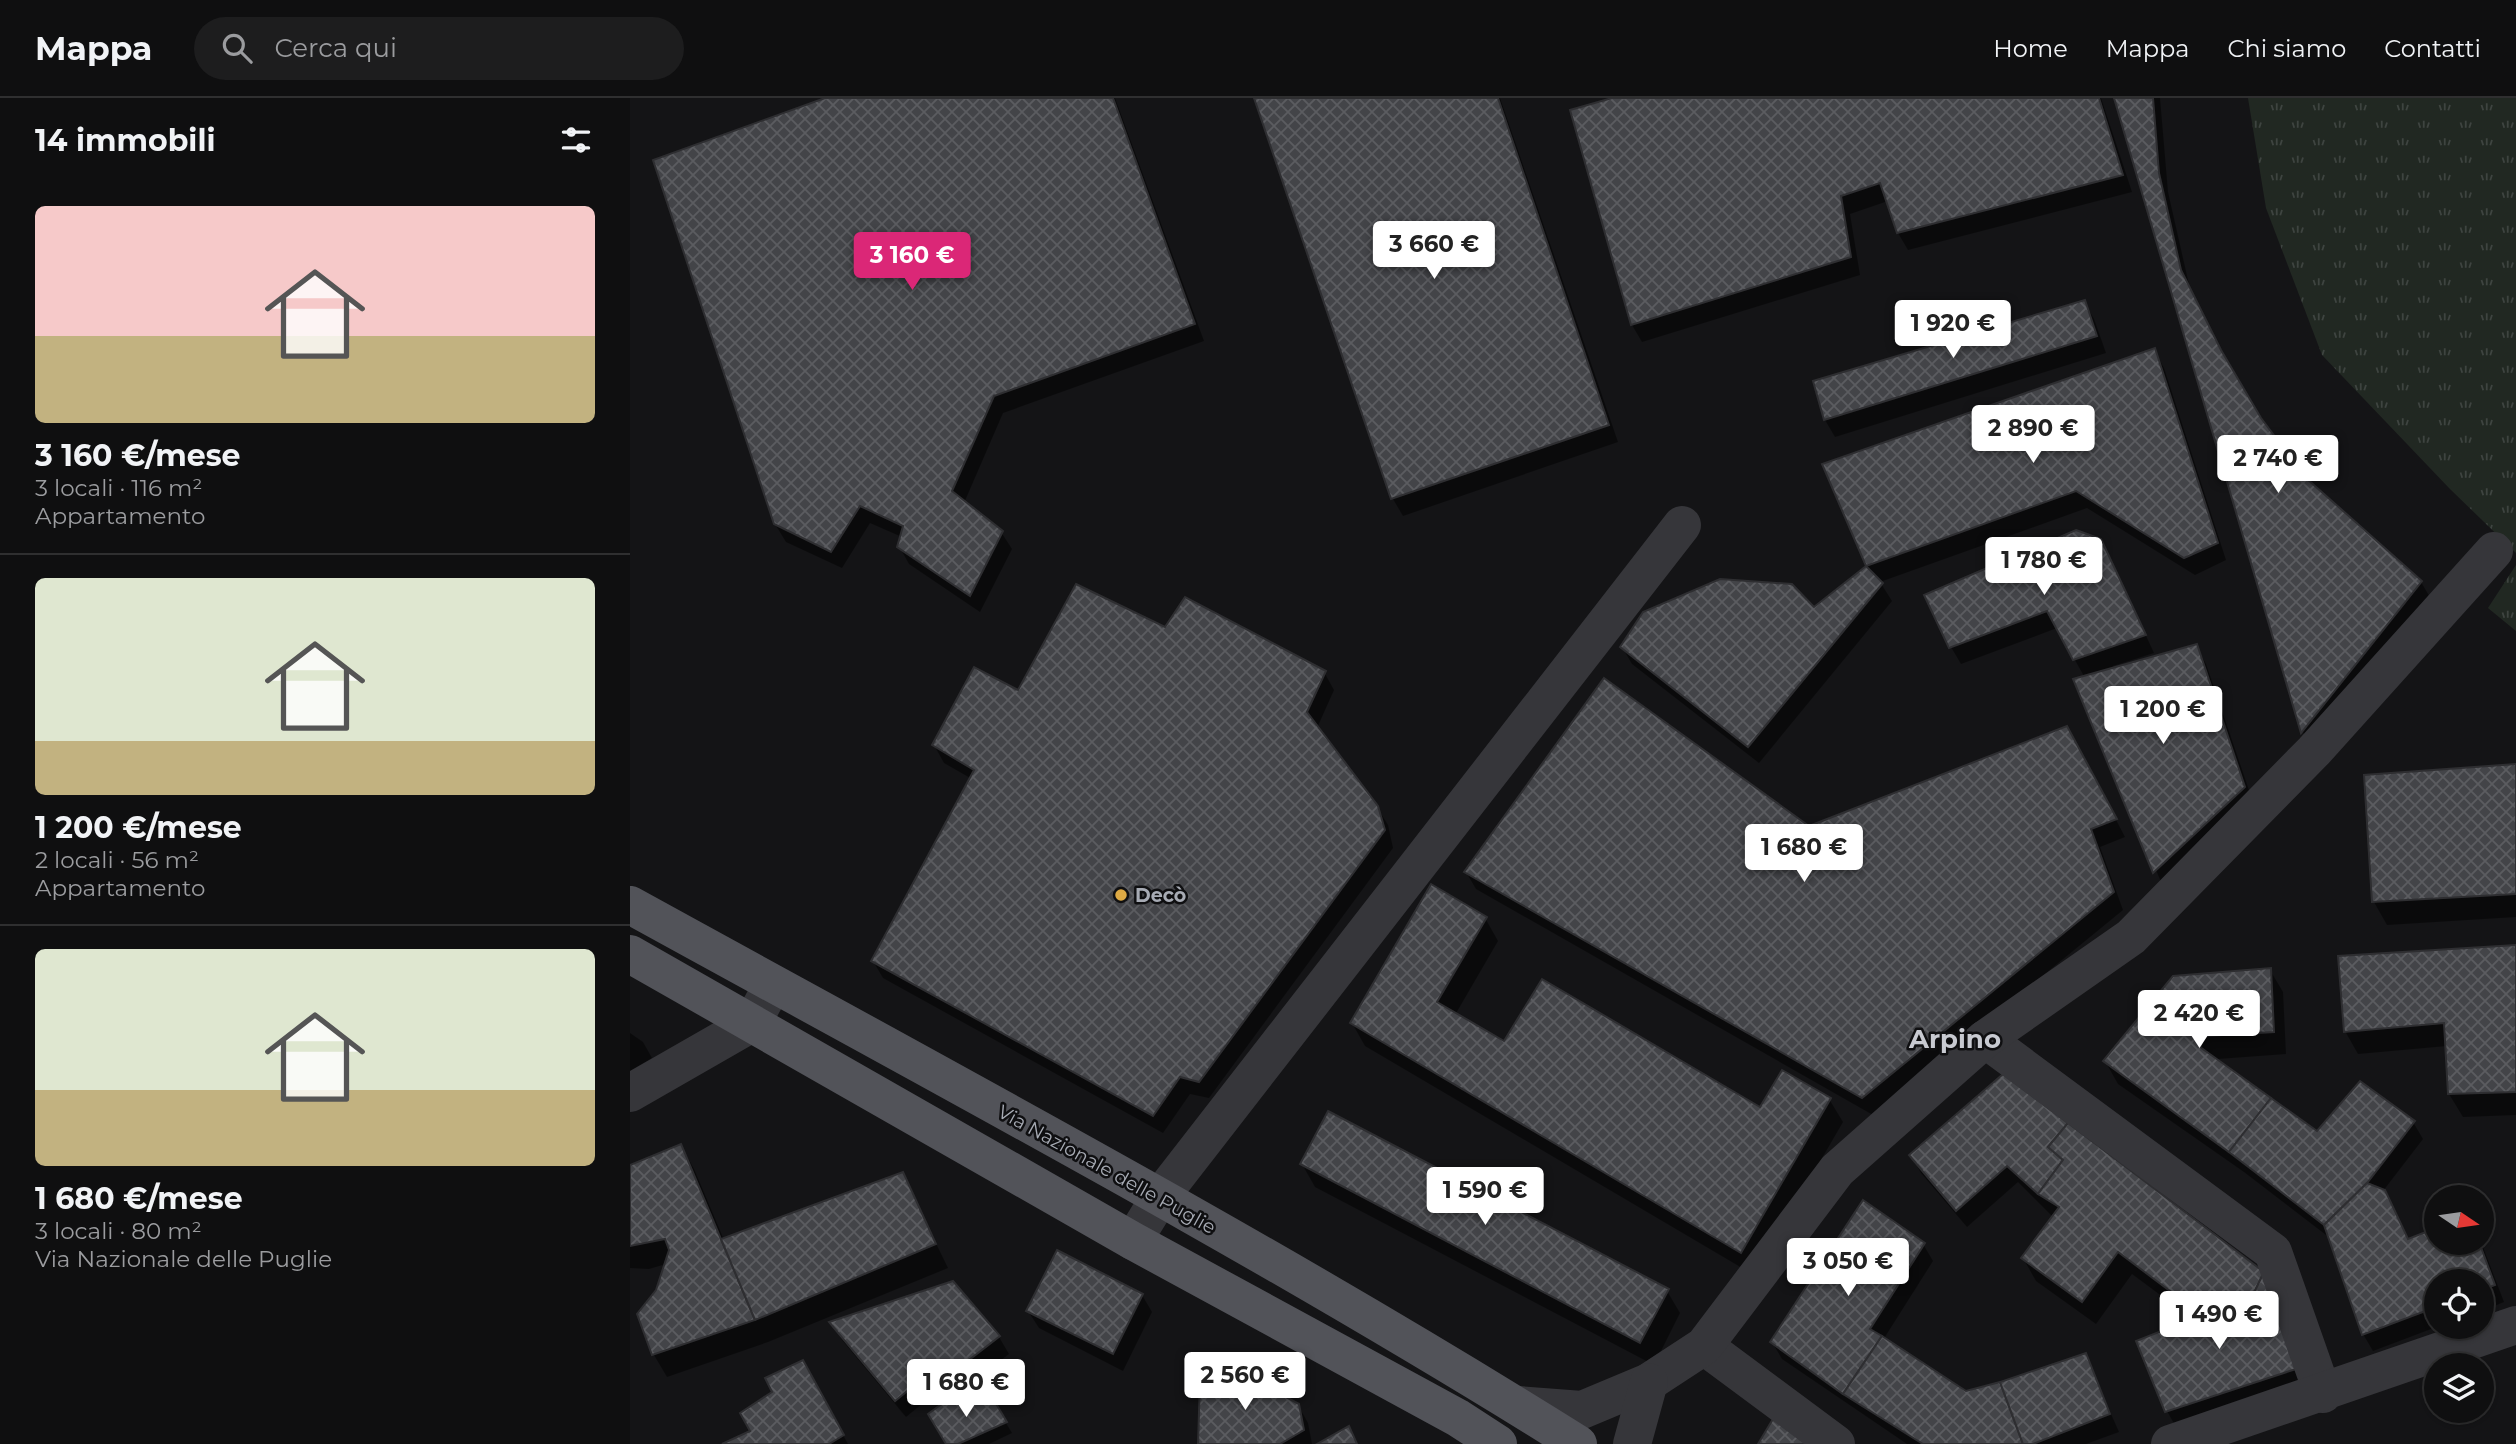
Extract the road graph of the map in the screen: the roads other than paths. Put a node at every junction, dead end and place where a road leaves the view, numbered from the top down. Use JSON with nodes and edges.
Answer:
{"nodes":[{"id":1,"x":1682,"y":524,"type":"dead end"},
{"id":2,"x":2494,"y":551,"type":"dead end"},
{"id":3,"x":630,"y":905,"type":"edge"},
{"id":4,"x":630,"y":954,"type":"edge"},
{"id":5,"x":773,"y":984,"type":"junction"},
{"id":6,"x":752,"y":1023,"type":"junction"},
{"id":7,"x":1984,"y":1039,"type":"junction"},
{"id":8,"x":630,"y":1093,"type":"edge"},
{"id":9,"x":1160,"y":1197,"type":"junction"},
{"id":10,"x":1133,"y":1241,"type":"junction"},
{"id":11,"x":2516,"y":1325,"type":"edge"},
{"id":12,"x":1704,"y":1346,"type":"junction"},
{"id":13,"x":1649,"y":1382,"type":"junction"},
{"id":14,"x":2323,"y":1394,"type":"junction"},
{"id":15,"x":1571,"y":1433,"type":"edge"},
{"id":16,"x":1498,"y":1444,"type":"edge"},
{"id":17,"x":1632,"y":1444,"type":"edge"},
{"id":18,"x":1836,"y":1444,"type":"edge"},
{"id":19,"x":2170,"y":1444,"type":"edge"}],
"edges":[{"from":1,"to":9,"type":"street"},
{"from":2,"to":7,"type":"street"},
{"from":3,"to":5,"type":"main road","name":"Via Nazionale delle Puglie"},
{"from":4,"to":6,"type":"main road"},
{"from":5,"to":6,"type":"street"},
{"from":5,"to":9,"type":"main road","name":"Via Nazionale delle Puglie"},
{"from":6,"to":8,"type":"street"},
{"from":6,"to":10,"type":"main road"},
{"from":7,"to":12,"type":"street"},
{"from":7,"to":14,"type":"street"},
{"from":9,"to":10,"type":"street"},
{"from":9,"to":15,"type":"main road","name":"Via Nazionale delle Puglie"},
{"from":10,"to":16,"type":"main road"},
{"from":11,"to":14,"type":"street"},
{"from":12,"to":13,"type":"street"},
{"from":12,"to":18,"type":"street"},
{"from":13,"to":15,"type":"street"},
{"from":13,"to":17,"type":"street"},
{"from":14,"to":19,"type":"street"}]}
